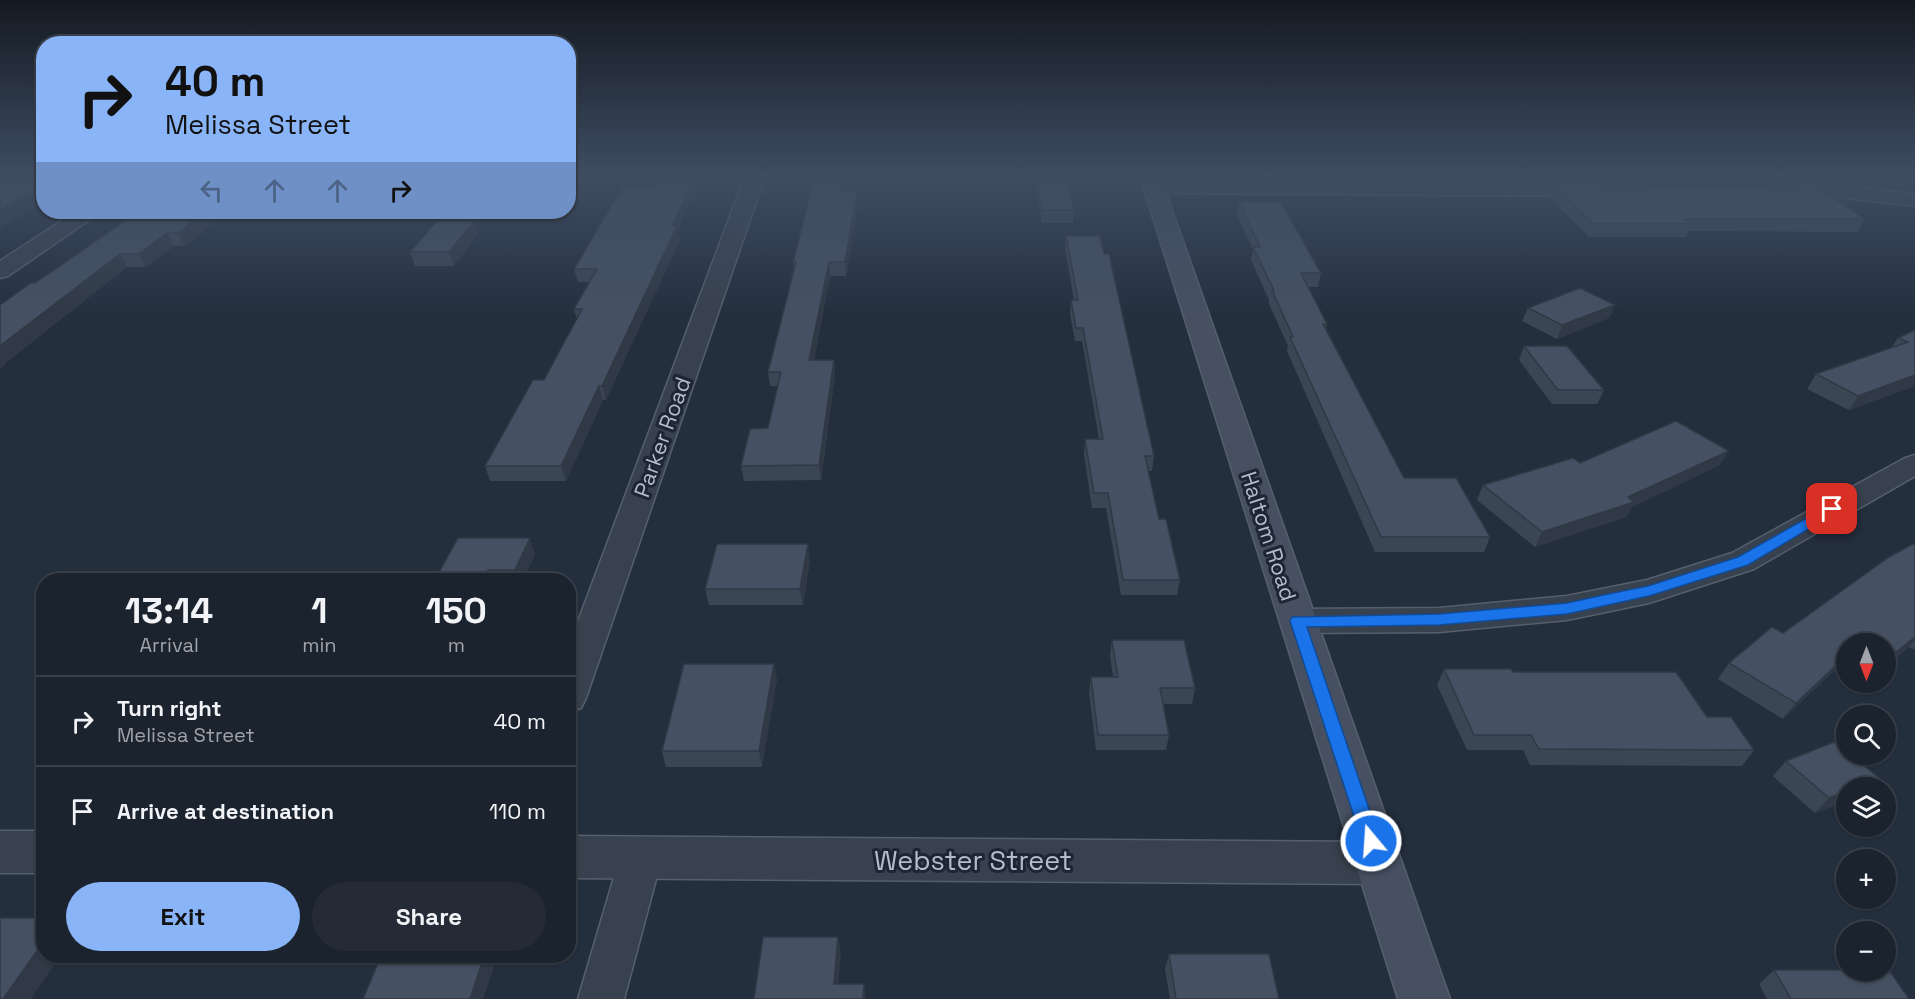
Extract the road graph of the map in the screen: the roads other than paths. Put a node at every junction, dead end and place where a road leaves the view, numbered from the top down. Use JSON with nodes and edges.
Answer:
{"nodes":[{"id":1,"x":72,"y":223,"type":"edge"},
{"id":2,"x":738,"y":223,"type":"edge"},
{"id":3,"x":1166,"y":223,"type":"edge"},
{"id":4,"x":0,"y":271,"type":"edge"},
{"id":5,"x":1915,"y":464,"type":"edge"},
{"id":6,"x":1298,"y":621,"type":"junction"},
{"id":7,"x":576,"y":676,"type":"edge"},
{"id":8,"x":0,"y":852,"type":"edge"},
{"id":9,"x":36,"y":852,"type":"edge"},
{"id":10,"x":576,"y":857,"type":"edge"},
{"id":11,"x":640,"y":857,"type":"junction"},
{"id":12,"x":1378,"y":863,"type":"junction"},
{"id":13,"x":601,"y":999,"type":"edge"},
{"id":14,"x":1424,"y":999,"type":"edge"}],
"edges":[{"from":1,"to":4,"type":"street"},
{"from":2,"to":7,"type":"street","name":"Parker Road"},
{"from":3,"to":6,"type":"main road","name":"Haltom Road"},
{"from":5,"to":6,"type":"street"},
{"from":6,"to":12,"type":"main road","name":"Haltom Road"},
{"from":8,"to":9,"type":"street"},
{"from":10,"to":11,"type":"street","name":"Webster Street"},
{"from":11,"to":12,"type":"street","name":"Webster Street"},
{"from":11,"to":13,"type":"street"},
{"from":12,"to":14,"type":"main road","name":"Haltom Road"}]}
